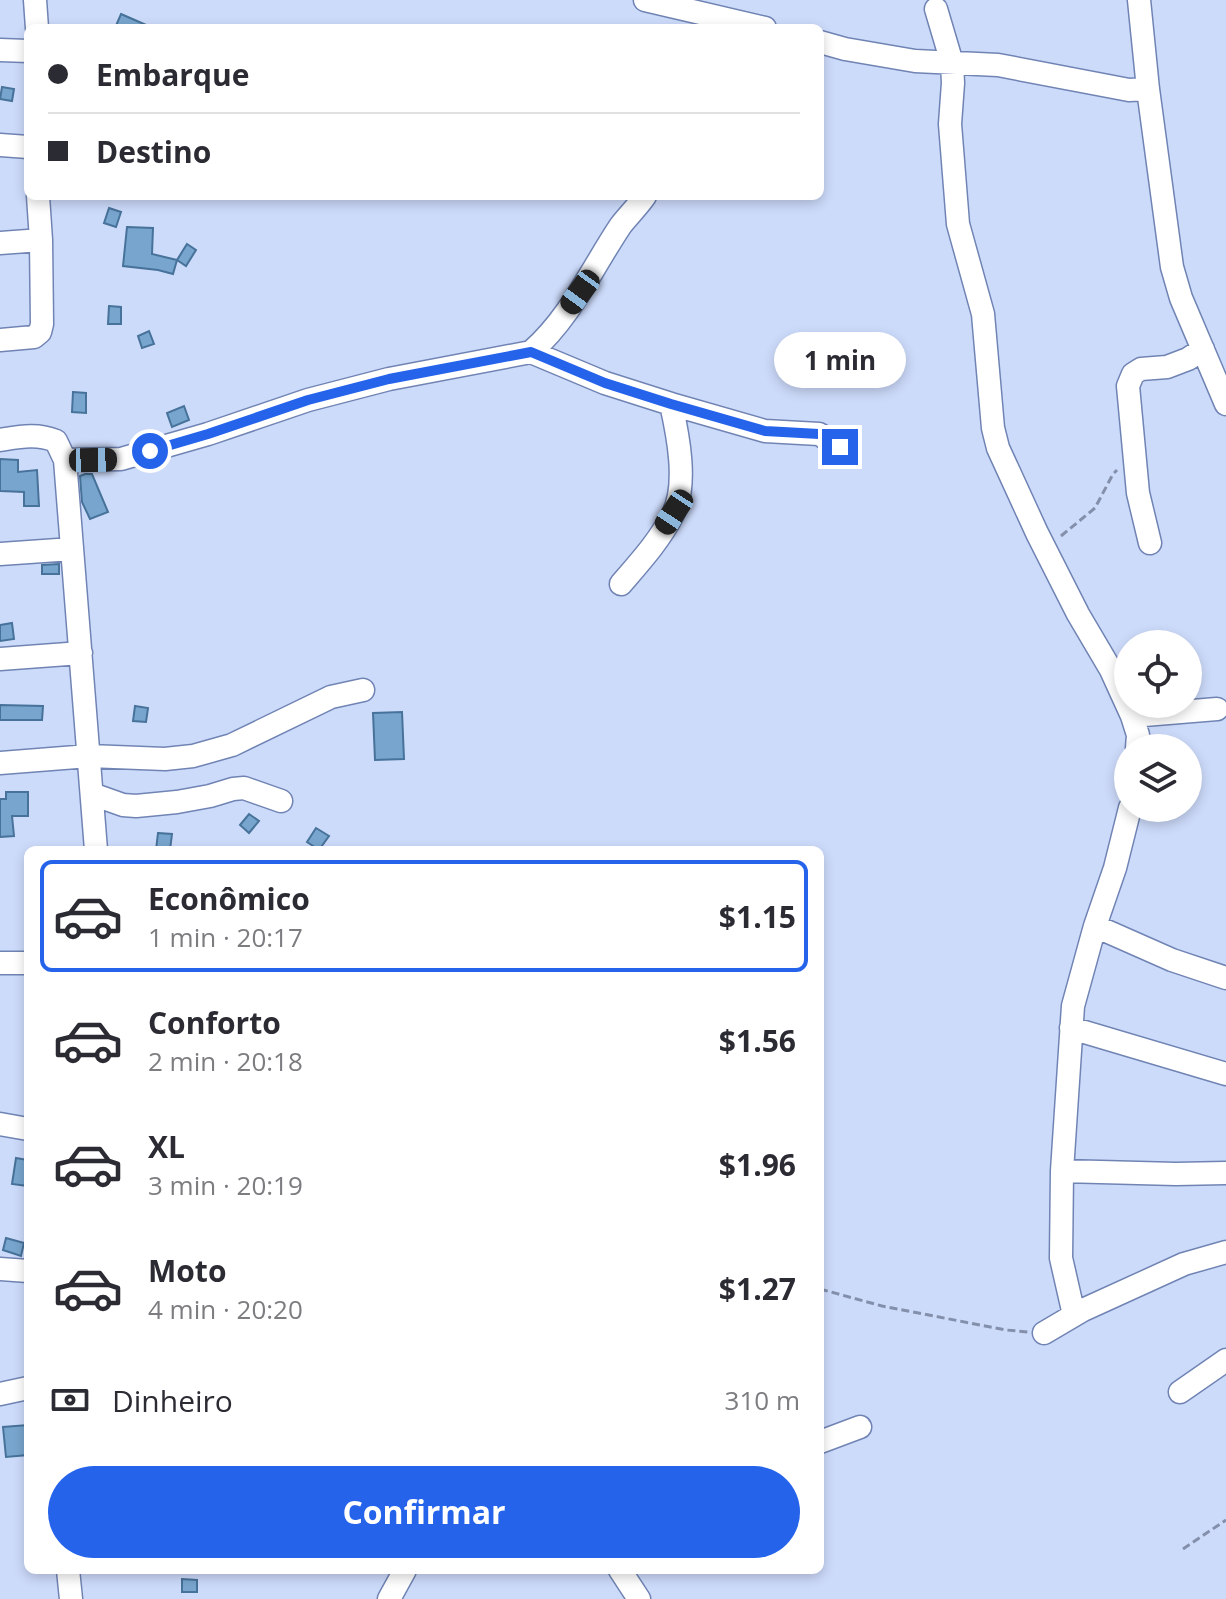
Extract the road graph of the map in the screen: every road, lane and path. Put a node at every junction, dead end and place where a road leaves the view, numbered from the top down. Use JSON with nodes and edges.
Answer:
{"nodes":[{"id":1,"x":35,"y":0,"type":"edge"},
{"id":2,"x":645,"y":0,"type":"edge"},
{"id":3,"x":1139,"y":0,"type":"edge"},
{"id":4,"x":936,"y":9,"type":"dead end"},
{"id":5,"x":37,"y":24,"type":"edge"},
{"id":6,"x":748,"y":24,"type":"edge"},
{"id":7,"x":824,"y":43,"type":"edge"},
{"id":8,"x":0,"y":50,"type":"edge"},
{"id":9,"x":24,"y":51,"type":"edge"},
{"id":10,"x":952,"y":63,"type":"junction"},
{"id":11,"x":1148,"y":89,"type":"junction"},
{"id":12,"x":0,"y":145,"type":"edge"},
{"id":13,"x":24,"y":147,"type":"edge"},
{"id":14,"x":38,"y":200,"type":"edge"},
{"id":15,"x":642,"y":200,"type":"edge"},
{"id":16,"x":41,"y":240,"type":"junction"},
{"id":17,"x":0,"y":243,"type":"edge"},
{"id":18,"x":0,"y":340,"type":"edge"},
{"id":19,"x":1203,"y":349,"type":"junction"},
{"id":20,"x":531,"y":352,"type":"junction"},
{"id":21,"x":671,"y":404,"type":"junction"},
{"id":22,"x":1226,"y":404,"type":"edge"},
{"id":23,"x":0,"y":440,"type":"edge"},
{"id":24,"x":840,"y":447,"type":"dead end"},
{"id":25,"x":1135,"y":457,"type":"junction"},
{"id":26,"x":65,"y":460,"type":"junction"},
{"id":27,"x":1150,"y":543,"type":"dead end"},
{"id":28,"x":72,"y":549,"type":"junction"},
{"id":29,"x":0,"y":554,"type":"edge"},
{"id":30,"x":1049,"y":557,"type":"junction"},
{"id":31,"x":621,"y":584,"type":"dead end"},
{"id":32,"x":81,"y":653,"type":"junction"},
{"id":33,"x":0,"y":659,"type":"edge"},
{"id":34,"x":1114,"y":677,"type":"edge"},
{"id":35,"x":363,"y":690,"type":"dead end"},
{"id":36,"x":1217,"y":709,"type":"dead end"},
{"id":37,"x":1202,"y":710,"type":"edge"},
{"id":38,"x":89,"y":756,"type":"junction"},
{"id":39,"x":0,"y":763,"type":"edge"},
{"id":40,"x":92,"y":794,"type":"junction"},
{"id":41,"x":281,"y":801,"type":"dead end"},
{"id":42,"x":1126,"y":822,"type":"edge"},
{"id":43,"x":96,"y":846,"type":"edge"},
{"id":44,"x":1095,"y":926,"type":"junction"},
{"id":45,"x":0,"y":963,"type":"edge"},
{"id":46,"x":24,"y":963,"type":"edge"},
{"id":47,"x":1226,"y":978,"type":"edge"},
{"id":48,"x":1071,"y":1028,"type":"junction"},
{"id":49,"x":1226,"y":1074,"type":"edge"},
{"id":50,"x":0,"y":1124,"type":"edge"},
{"id":51,"x":24,"y":1128,"type":"edge"},
{"id":52,"x":1062,"y":1171,"type":"junction"},
{"id":53,"x":1226,"y":1173,"type":"edge"},
{"id":54,"x":1226,"y":1252,"type":"edge"},
{"id":55,"x":0,"y":1269,"type":"edge"},
{"id":56,"x":24,"y":1271,"type":"edge"},
{"id":57,"x":824,"y":1290,"type":"edge"},
{"id":58,"x":1074,"y":1315,"type":"junction"},
{"id":59,"x":1044,"y":1333,"type":"joint"},
{"id":60,"x":1226,"y":1360,"type":"edge"},
{"id":61,"x":24,"y":1389,"type":"edge"},
{"id":62,"x":1180,"y":1392,"type":"dead end"},
{"id":63,"x":0,"y":1394,"type":"edge"},
{"id":64,"x":860,"y":1427,"type":"dead end"},
{"id":65,"x":824,"y":1440,"type":"edge"},
{"id":66,"x":1226,"y":1520,"type":"edge"},
{"id":67,"x":1183,"y":1549,"type":"dead end"},
{"id":68,"x":68,"y":1574,"type":"edge"},
{"id":69,"x":403,"y":1574,"type":"edge"},
{"id":70,"x":623,"y":1574,"type":"edge"},
{"id":71,"x":71,"y":1599,"type":"edge"},
{"id":72,"x":389,"y":1599,"type":"edge"},
{"id":73,"x":639,"y":1599,"type":"edge"}],
"edges":[{"from":1,"to":5,"type":"street"},
{"from":2,"to":6,"type":"street"},
{"from":3,"to":11,"type":"street"},
{"from":4,"to":10,"type":"street"},
{"from":7,"to":10,"type":"street"},
{"from":8,"to":9,"type":"street"},
{"from":10,"to":11,"type":"street"},
{"from":10,"to":30,"type":"street"},
{"from":11,"to":19,"type":"street"},
{"from":12,"to":13,"type":"street"},
{"from":14,"to":16,"type":"street"},
{"from":15,"to":20,"type":"street"},
{"from":16,"to":17,"type":"street"},
{"from":16,"to":18,"type":"street"},
{"from":19,"to":22,"type":"street"},
{"from":19,"to":25,"type":"street"},
{"from":20,"to":21,"type":"street"},
{"from":20,"to":26,"type":"street"},
{"from":21,"to":24,"type":"street"},
{"from":21,"to":31,"type":"street"},
{"from":23,"to":26,"type":"street"},
{"from":25,"to":27,"type":"street"},
{"from":25,"to":30,"type":"path"},
{"from":26,"to":28,"type":"street"},
{"from":28,"to":29,"type":"street"},
{"from":28,"to":32,"type":"street"},
{"from":30,"to":34,"type":"street"},
{"from":32,"to":33,"type":"street"},
{"from":32,"to":38,"type":"street"},
{"from":35,"to":38,"type":"street"},
{"from":36,"to":37,"type":"street"},
{"from":38,"to":39,"type":"street"},
{"from":38,"to":40,"type":"street"},
{"from":40,"to":41,"type":"street"},
{"from":40,"to":43,"type":"street"},
{"from":42,"to":44,"type":"street"},
{"from":44,"to":47,"type":"street"},
{"from":44,"to":48,"type":"street"},
{"from":45,"to":46,"type":"street"},
{"from":48,"to":49,"type":"street"},
{"from":48,"to":52,"type":"street"},
{"from":50,"to":51,"type":"street"},
{"from":52,"to":53,"type":"street"},
{"from":52,"to":58,"type":"street"},
{"from":54,"to":58,"type":"street"},
{"from":55,"to":56,"type":"street"},
{"from":57,"to":59,"type":"path"},
{"from":58,"to":59,"type":"street"},
{"from":60,"to":62,"type":"street"},
{"from":61,"to":63,"type":"street"},
{"from":64,"to":65,"type":"street"},
{"from":66,"to":67,"type":"path"},
{"from":68,"to":71,"type":"street"},
{"from":69,"to":72,"type":"street"},
{"from":70,"to":73,"type":"street"}]}
